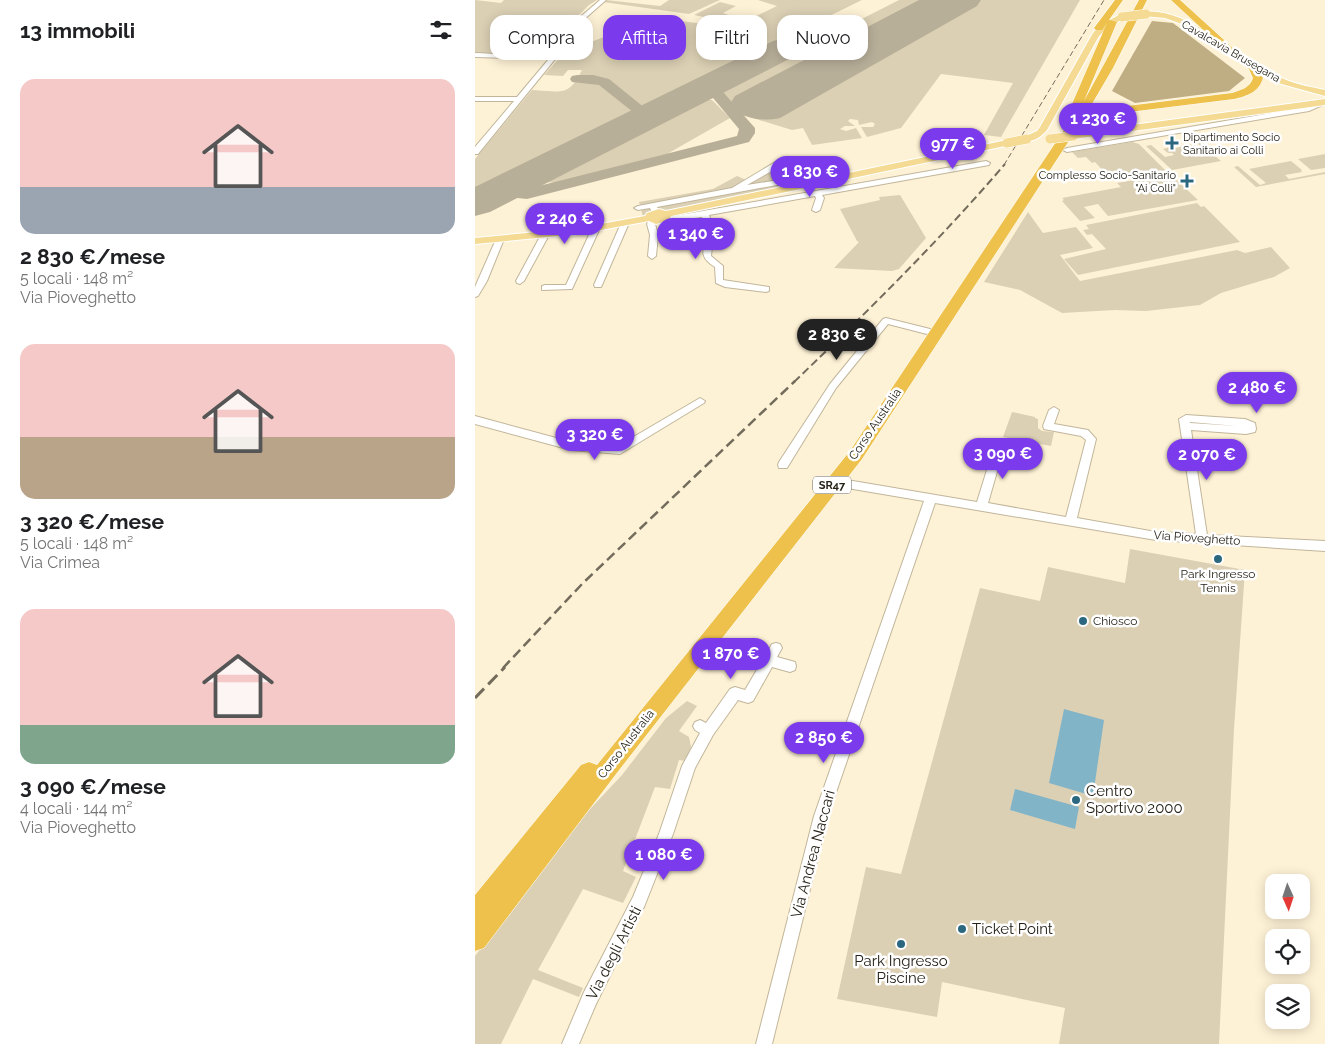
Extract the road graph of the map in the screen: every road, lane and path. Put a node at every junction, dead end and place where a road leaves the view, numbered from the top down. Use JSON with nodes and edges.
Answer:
{"nodes":[{"id":1,"x":603,"y":0,"type":"edge"},
{"id":2,"x":1119,"y":0,"type":"edge"},
{"id":3,"x":1175,"y":0,"type":"edge"},
{"id":4,"x":1142,"y":5,"type":"edge"},
{"id":5,"x":586,"y":15,"type":"edge"},
{"id":6,"x":1112,"y":22,"type":"junction"},
{"id":7,"x":1096,"y":35,"type":"junction"},
{"id":8,"x":1231,"y":51,"type":"junction"},
{"id":9,"x":475,"y":56,"type":"edge"},
{"id":10,"x":490,"y":56,"type":"edge"},
{"id":11,"x":551,"y":60,"type":"edge"},
{"id":12,"x":1256,"y":66,"type":"junction"},
{"id":13,"x":1325,"y":93,"type":"edge"},
{"id":14,"x":475,"y":99,"type":"edge"},
{"id":15,"x":518,"y":100,"type":"junction"},
{"id":16,"x":1284,"y":102,"type":"junction"},
{"id":17,"x":1325,"y":102,"type":"edge"},
{"id":18,"x":1074,"y":110,"type":"junction"},
{"id":19,"x":1046,"y":125,"type":"junction"},
{"id":20,"x":1025,"y":141,"type":"junction"},
{"id":21,"x":1057,"y":143,"type":"junction"},
{"id":22,"x":475,"y":152,"type":"edge"},
{"id":23,"x":986,"y":163,"type":"dead end"},
{"id":24,"x":731,"y":192,"type":"junction"},
{"id":25,"x":817,"y":193,"type":"junction"},
{"id":26,"x":807,"y":195,"type":"junction"},
{"id":27,"x":638,"y":208,"type":"dead end"},
{"id":28,"x":695,"y":211,"type":"junction"},
{"id":29,"x":705,"y":214,"type":"junction"},
{"id":30,"x":657,"y":215,"type":"junction"},
{"id":31,"x":625,"y":223,"type":"junction"},
{"id":32,"x":596,"y":228,"type":"junction"},
{"id":33,"x":545,"y":235,"type":"junction"},
{"id":34,"x":500,"y":240,"type":"junction"},
{"id":35,"x":475,"y":241,"type":"edge"},
{"id":36,"x":652,"y":256,"type":"dead end"},
{"id":37,"x":520,"y":281,"type":"dead end"},
{"id":38,"x":597,"y":285,"type":"dead end"},
{"id":39,"x":545,"y":288,"type":"dead end"},
{"id":40,"x":766,"y":289,"type":"dead end"},
{"id":41,"x":475,"y":294,"type":"edge"},
{"id":42,"x":927,"y":331,"type":"junction"},
{"id":43,"x":700,"y":401,"type":"dead end"},
{"id":44,"x":1054,"y":410,"type":"dead end"},
{"id":45,"x":475,"y":420,"type":"edge"},
{"id":46,"x":1185,"y":426,"type":"junction"},
{"id":47,"x":1001,"y":444,"type":"dead end"},
{"id":48,"x":783,"y":465,"type":"dead end"},
{"id":49,"x":847,"y":484,"type":"dead end"},
{"id":50,"x":931,"y":498,"type":"junction"},
{"id":51,"x":981,"y":507,"type":"junction"},
{"id":52,"x":1070,"y":522,"type":"junction"},
{"id":53,"x":1202,"y":539,"type":"junction"},
{"id":54,"x":1325,"y":546,"type":"edge"},
{"id":55,"x":776,"y":648,"type":"dead end"},
{"id":56,"x":769,"y":661,"type":"junction"},
{"id":57,"x":790,"y":666,"type":"dead end"},
{"id":58,"x":475,"y":914,"type":"edge"},
{"id":59,"x":475,"y":940,"type":"edge"},
{"id":60,"x":570,"y":1044,"type":"edge"},
{"id":61,"x":765,"y":1044,"type":"edge"}],
"edges":[{"from":1,"to":5,"type":"street"},
{"from":2,"to":7,"type":"highway"},
{"from":3,"to":8,"type":"highway"},
{"from":4,"to":6,"type":"main road","name":"Cavalcavia Brusegana","bridge":true},
{"from":4,"to":8,"type":"main road","name":"Cavalcavia Brusegana"},
{"from":4,"to":18,"type":"highway","name":"Corso Australia","number":"SR47"},
{"from":4,"to":21,"type":"highway","name":"Corso Australia","number":"SR47"},
{"from":6,"to":7,"type":"main road","name":"Cavalcavia Brusegana"},
{"from":6,"to":18,"type":"highway"},
{"from":7,"to":19,"type":"main road","name":"Cavalcavia Brusegana"},
{"from":8,"to":12,"type":"main road","name":"Cavalcavia Brusegana"},
{"from":8,"to":21,"type":"highway"},
{"from":9,"to":10,"type":"street"},
{"from":11,"to":15,"type":"street"},
{"from":12,"to":13,"type":"main road","name":"Cavalcavia Brusegana"},
{"from":12,"to":16,"type":"main road"},
{"from":14,"to":15,"type":"street"},
{"from":15,"to":22,"type":"street"},
{"from":16,"to":17,"type":"main road","name":"Cavalcavia Brusegana"},
{"from":16,"to":21,"type":"street"},
{"from":16,"to":21,"type":"main road","name":"Cavalcavia Brusegana","bridge":true},
{"from":18,"to":42,"type":"highway","name":"Corso Australia","number":"SR47"},
{"from":19,"to":20,"type":"main road","name":"Cavalcavia Brusegana"},
{"from":19,"to":21,"type":"main road"},
{"from":20,"to":21,"type":"main road","name":"Cavalcavia Brusegana"},
{"from":20,"to":28,"type":"main road","name":"Cavalcavia Brusegana"},
{"from":21,"to":59,"type":"highway","name":"Corso Australia","number":"SR47"},
{"from":23,"to":25,"type":"street"},
{"from":24,"to":24,"type":"street"},
{"from":24,"to":30,"type":"street"},
{"from":25,"to":26,"type":"street"},
{"from":25,"to":26,"type":"street"},
{"from":26,"to":29,"type":"street"},
{"from":27,"to":30,"type":"street"},
{"from":28,"to":29,"type":"street"},
{"from":28,"to":30,"type":"main road","name":"Cavalcavia Brusegana"},
{"from":29,"to":40,"type":"street"},
{"from":30,"to":31,"type":"main road","name":"Cavalcavia Brusegana"},
{"from":30,"to":36,"type":"street"},
{"from":31,"to":32,"type":"main road","name":"Cavalcavia Brusegana"},
{"from":31,"to":38,"type":"street"},
{"from":32,"to":33,"type":"main road","name":"Cavalcavia Brusegana"},
{"from":32,"to":39,"type":"street"},
{"from":33,"to":34,"type":"main road","name":"Cavalcavia Brusegana"},
{"from":33,"to":37,"type":"street"},
{"from":34,"to":35,"type":"main road","name":"Cavalcavia Brusegana"},
{"from":34,"to":41,"type":"street"},
{"from":42,"to":48,"type":"street"},
{"from":42,"to":58,"type":"highway","name":"Corso Australia","number":"SR47"},
{"from":43,"to":45,"type":"street"},
{"from":44,"to":52,"type":"street"},
{"from":46,"to":46,"type":"street"},
{"from":46,"to":53,"type":"street"},
{"from":47,"to":51,"type":"street"},
{"from":49,"to":50,"type":"street","name":"Via Pioveghetto"},
{"from":50,"to":51,"type":"street","name":"Via Pioveghetto"},
{"from":50,"to":61,"type":"street","name":"Via Andrea Naccari"},
{"from":51,"to":52,"type":"street","name":"Via Pioveghetto"},
{"from":52,"to":53,"type":"street","name":"Via Pioveghetto"},
{"from":53,"to":54,"type":"street","name":"Via Pioveghetto"},
{"from":55,"to":56,"type":"street"},
{"from":56,"to":57,"type":"street"},
{"from":56,"to":60,"type":"street","name":"Via degli Artisti"}]}
